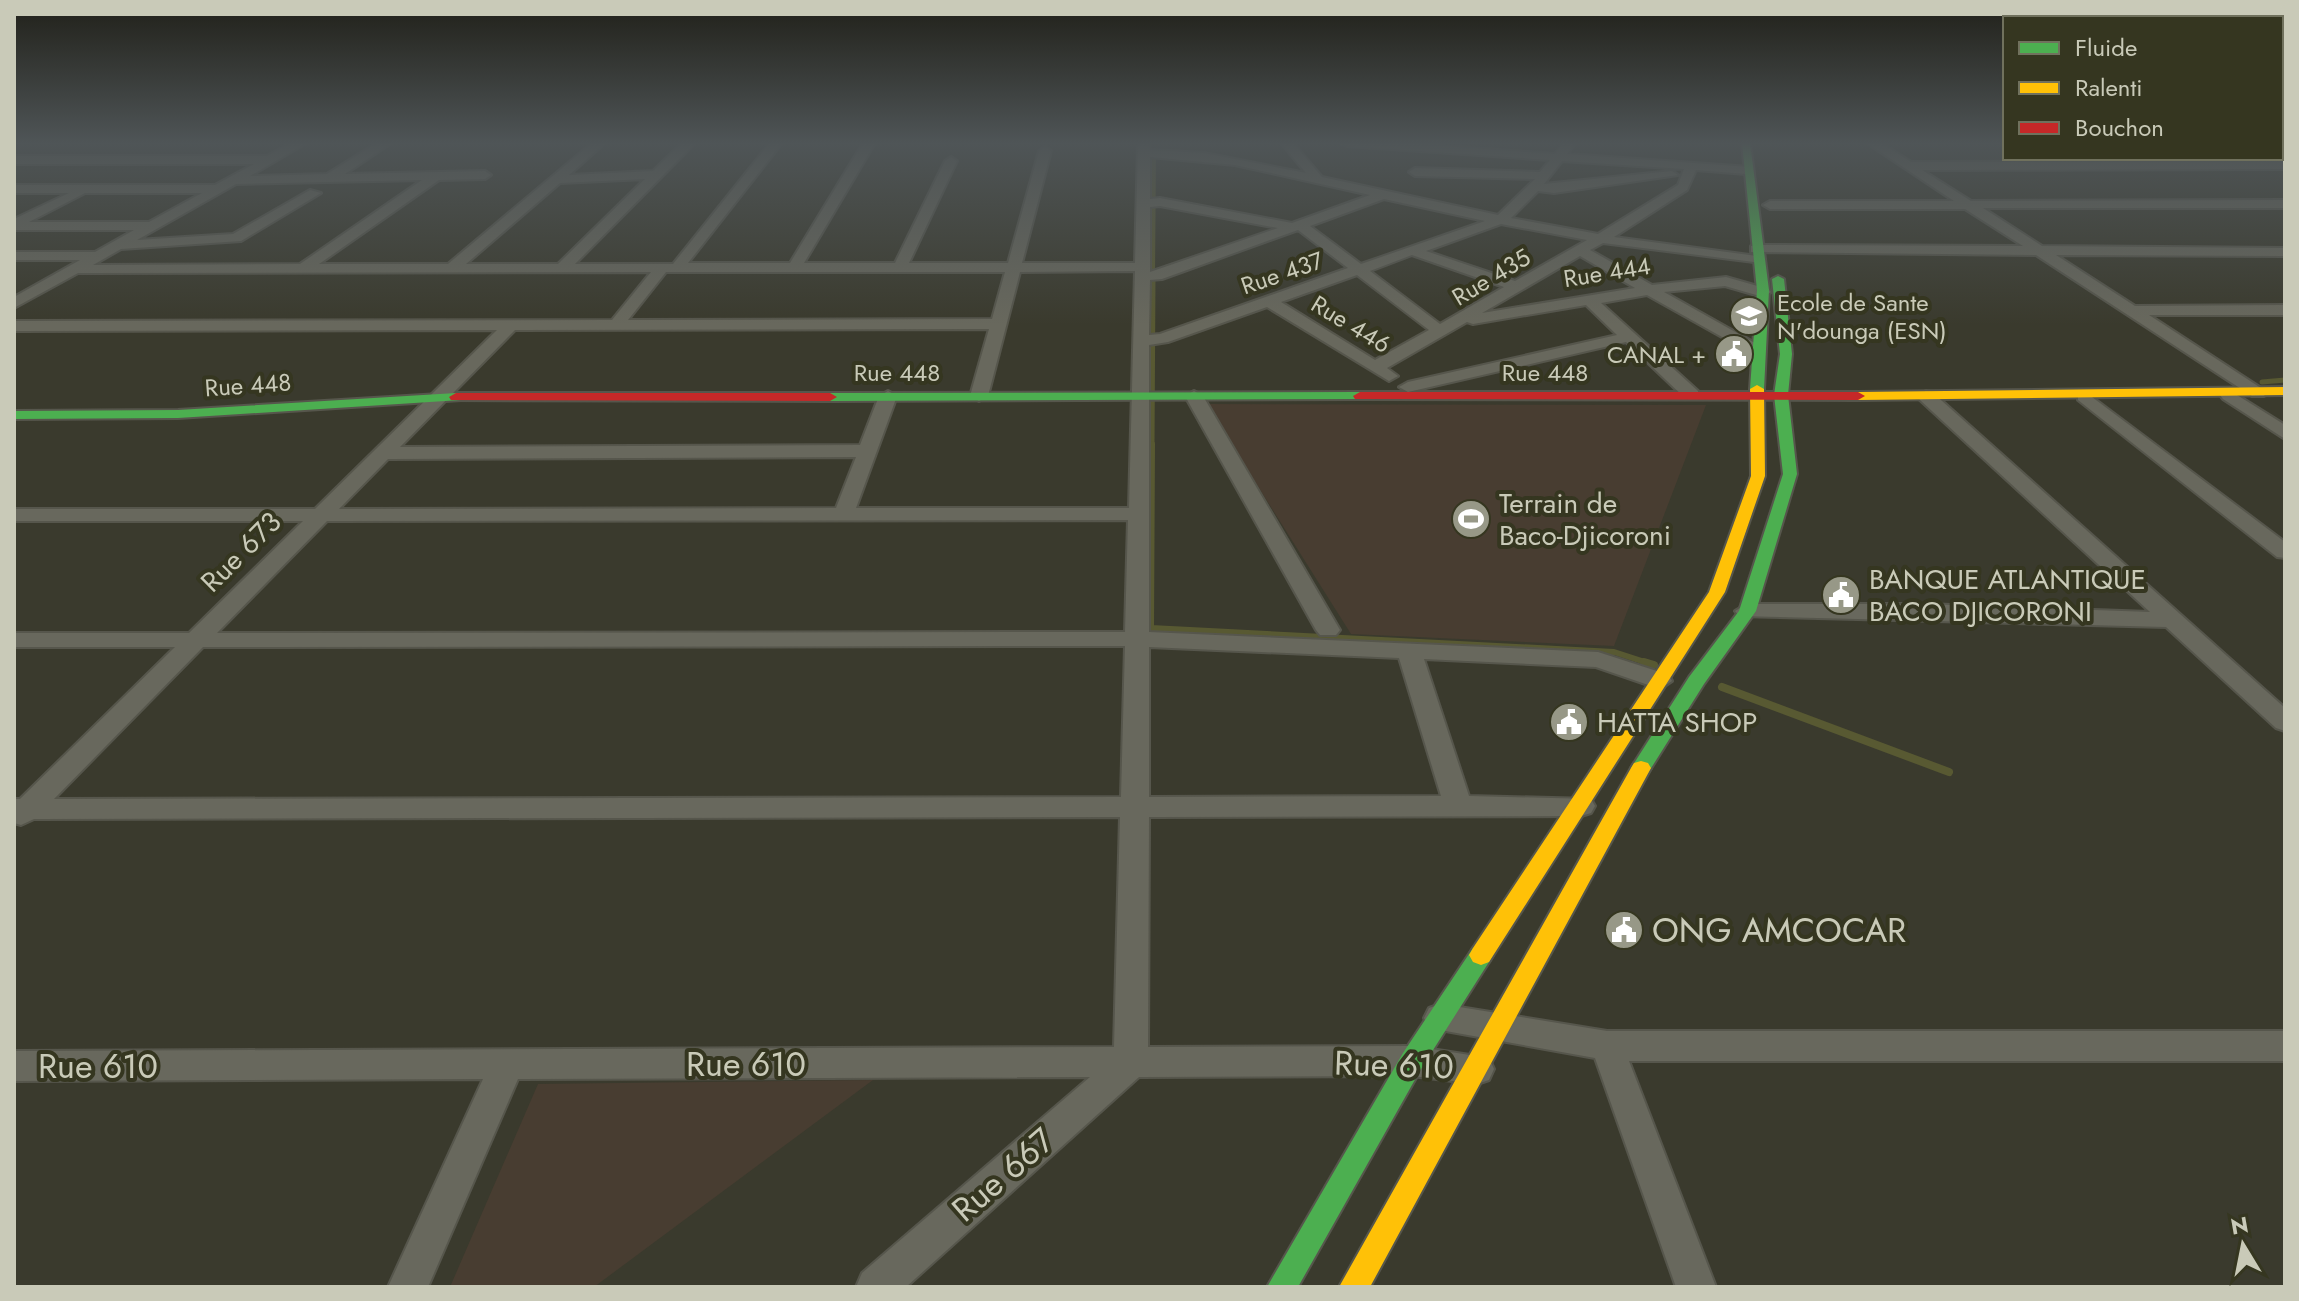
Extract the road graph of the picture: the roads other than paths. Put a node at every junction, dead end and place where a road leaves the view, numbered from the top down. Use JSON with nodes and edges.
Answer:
{"nodes":[{"id":1,"x":57,"y":204,"type":"edge"},
{"id":2,"x":192,"y":204,"type":"edge"},
{"id":3,"x":296,"y":204,"type":"edge"},
{"id":4,"x":396,"y":204,"type":"edge"},
{"id":5,"x":527,"y":204,"type":"edge"},
{"id":6,"x":628,"y":204,"type":"edge"},
{"id":7,"x":724,"y":204,"type":"edge"},
{"id":8,"x":833,"y":204,"type":"edge"},
{"id":9,"x":930,"y":204,"type":"edge"},
{"id":10,"x":1031,"y":204,"type":"edge"},
{"id":11,"x":1144,"y":204,"type":"edge"},
{"id":12,"x":1170,"y":204,"type":"edge"},
{"id":13,"x":1358,"y":204,"type":"edge"},
{"id":14,"x":1427,"y":204,"type":"edge"},
{"id":15,"x":1452,"y":204,"type":"edge"},
{"id":16,"x":1518,"y":204,"type":"edge"},
{"id":17,"x":1656,"y":204,"type":"edge"},
{"id":18,"x":1752,"y":204,"type":"edge"},
{"id":19,"x":2285,"y":204,"type":"edge"},
{"id":20,"x":1770,"y":205,"type":"joint"},
{"id":21,"x":1971,"y":205,"type":"junction"},
{"id":22,"x":1459,"y":210,"type":"junction"},
{"id":23,"x":1502,"y":219,"type":"junction"},
{"id":24,"x":14,"y":225,"type":"edge"},
{"id":25,"x":152,"y":226,"type":"junction"},
{"id":26,"x":1294,"y":226,"type":"junction"},
{"id":27,"x":1602,"y":238,"type":"junction"},
{"id":28,"x":116,"y":246,"type":"junction"},
{"id":29,"x":1579,"y":250,"type":"junction"},
{"id":30,"x":1413,"y":251,"type":"junction"},
{"id":31,"x":2285,"y":252,"type":"edge"},
{"id":32,"x":1762,"y":253,"type":"junction"},
{"id":33,"x":2046,"y":253,"type":"junction"},
{"id":34,"x":14,"y":256,"type":"edge"},
{"id":35,"x":98,"y":256,"type":"junction"},
{"id":36,"x":795,"y":267,"type":"junction"},
{"id":37,"x":900,"y":267,"type":"junction"},
{"id":38,"x":1014,"y":267,"type":"junction"},
{"id":39,"x":562,"y":268,"type":"junction"},
{"id":40,"x":669,"y":268,"type":"junction"},
{"id":41,"x":74,"y":269,"type":"junction"},
{"id":42,"x":303,"y":269,"type":"junction"},
{"id":43,"x":451,"y":269,"type":"junction"},
{"id":44,"x":1359,"y":270,"type":"junction"},
{"id":45,"x":1148,"y":274,"type":"junction"},
{"id":46,"x":1517,"y":287,"type":"junction"},
{"id":47,"x":1645,"y":289,"type":"junction"},
{"id":48,"x":1763,"y":292,"type":"junction"},
{"id":49,"x":1588,"y":299,"type":"junction"},
{"id":50,"x":1268,"y":301,"type":"junction"},
{"id":51,"x":14,"y":303,"type":"edge"},
{"id":52,"x":2136,"y":310,"type":"junction"},
{"id":53,"x":2285,"y":310,"type":"edge"},
{"id":54,"x":1459,"y":322,"type":"junction"},
{"id":55,"x":998,"y":324,"type":"junction"},
{"id":56,"x":511,"y":325,"type":"junction"},
{"id":57,"x":616,"y":325,"type":"junction"},
{"id":58,"x":14,"y":326,"type":"edge"},
{"id":59,"x":1440,"y":331,"type":"junction"},
{"id":60,"x":1628,"y":337,"type":"junction"},
{"id":61,"x":1150,"y":340,"type":"junction"},
{"id":62,"x":1756,"y":351,"type":"junction"},
{"id":63,"x":1376,"y":367,"type":"junction"},
{"id":64,"x":2285,"y":391,"type":"edge"},
{"id":65,"x":1410,"y":392,"type":"junction"},
{"id":66,"x":2258,"y":392,"type":"junction"},
{"id":67,"x":1692,"y":395,"type":"junction"},
{"id":68,"x":1758,"y":395,"type":"junction"},
{"id":69,"x":1781,"y":395,"type":"junction"},
{"id":70,"x":2229,"y":395,"type":"junction"},
{"id":71,"x":888,"y":396,"type":"junction"},
{"id":72,"x":979,"y":396,"type":"junction"},
{"id":73,"x":1140,"y":396,"type":"junction"},
{"id":74,"x":1194,"y":396,"type":"junction"},
{"id":75,"x":1926,"y":396,"type":"junction"},
{"id":76,"x":2084,"y":396,"type":"junction"},
{"id":77,"x":439,"y":397,"type":"junction"},
{"id":78,"x":14,"y":415,"type":"edge"},
{"id":79,"x":2285,"y":433,"type":"edge"},
{"id":80,"x":868,"y":451,"type":"junction"},
{"id":81,"x":383,"y":453,"type":"junction"},
{"id":82,"x":844,"y":514,"type":"junction"},
{"id":83,"x":1139,"y":514,"type":"junction"},
{"id":84,"x":14,"y":515,"type":"edge"},
{"id":85,"x":321,"y":515,"type":"junction"},
{"id":86,"x":2285,"y":552,"type":"edge"},
{"id":87,"x":1747,"y":611,"type":"junction"},
{"id":88,"x":2172,"y":620,"type":"junction"},
{"id":89,"x":1328,"y":630,"type":"dead end"},
{"id":90,"x":1137,"y":639,"type":"junction"},
{"id":91,"x":14,"y":640,"type":"edge"},
{"id":92,"x":196,"y":640,"type":"junction"},
{"id":93,"x":1409,"y":651,"type":"junction"},
{"id":94,"x":1660,"y":681,"type":"junction"},
{"id":95,"x":2285,"y":722,"type":"edge"},
{"id":96,"x":1458,"y":806,"type":"junction"},
{"id":97,"x":1581,"y":806,"type":"junction"},
{"id":98,"x":1134,"y":807,"type":"junction"},
{"id":99,"x":18,"y":813,"type":"edge"},
{"id":100,"x":1441,"y":1018,"type":"junction"},
{"id":101,"x":1499,"y":1029,"type":"junction"},
{"id":102,"x":1607,"y":1046,"type":"junction"},
{"id":103,"x":2285,"y":1046,"type":"edge"},
{"id":104,"x":1412,"y":1061,"type":"junction"},
{"id":105,"x":1131,"y":1063,"type":"junction"},
{"id":106,"x":507,"y":1065,"type":"junction"},
{"id":107,"x":14,"y":1066,"type":"edge"},
{"id":108,"x":1477,"y":1069,"type":"junction"},
{"id":109,"x":1317,"y":1225,"type":"junction"},
{"id":110,"x":1361,"y":1282,"type":"edge"},
{"id":111,"x":408,"y":1287,"type":"edge"},
{"id":112,"x":876,"y":1287,"type":"edge"},
{"id":113,"x":1282,"y":1287,"type":"edge"},
{"id":114,"x":1696,"y":1287,"type":"edge"}],
"edges":[{"from":1,"to":24,"type":"street"},
{"from":2,"to":25,"type":"street"},
{"from":3,"to":28,"type":"street"},
{"from":4,"to":42,"type":"street"},
{"from":5,"to":43,"type":"street"},
{"from":6,"to":39,"type":"street"},
{"from":7,"to":40,"type":"street"},
{"from":8,"to":36,"type":"street"},
{"from":9,"to":37,"type":"street"},
{"from":10,"to":38,"type":"street"},
{"from":11,"to":45,"type":"street"},
{"from":12,"to":26,"type":"street"},
{"from":13,"to":26,"type":"street"},
{"from":14,"to":22,"type":"street"},
{"from":15,"to":22,"type":"street"},
{"from":16,"to":23,"type":"street","name":"Rue 437"},
{"from":17,"to":27,"type":"street","name":"Rue 435"},
{"from":18,"to":32,"type":"main road"},
{"from":19,"to":21,"type":"street"},
{"from":20,"to":21,"type":"street"},
{"from":20,"to":32,"type":"main road"},
{"from":21,"to":33,"type":"street"},
{"from":22,"to":23,"type":"street"},
{"from":23,"to":27,"type":"street"},
{"from":23,"to":30,"type":"street","name":"Rue 437"},
{"from":24,"to":25,"type":"street"},
{"from":25,"to":28,"type":"street"},
{"from":26,"to":44,"type":"street"},
{"from":26,"to":45,"type":"street"},
{"from":27,"to":29,"type":"street","name":"Rue 435"},
{"from":27,"to":32,"type":"street"},
{"from":28,"to":35,"type":"street"},
{"from":29,"to":46,"type":"street","name":"Rue 435"},
{"from":29,"to":47,"type":"street"},
{"from":30,"to":44,"type":"street","name":"Rue 437"},
{"from":30,"to":46,"type":"street"},
{"from":31,"to":33,"type":"street"},
{"from":32,"to":33,"type":"street"},
{"from":32,"to":48,"type":"main road"},
{"from":32,"to":69,"type":"main road"},
{"from":33,"to":52,"type":"street"},
{"from":34,"to":35,"type":"street"},
{"from":35,"to":41,"type":"street"},
{"from":36,"to":37,"type":"street"},
{"from":36,"to":40,"type":"street"},
{"from":37,"to":38,"type":"street"},
{"from":38,"to":45,"type":"street"},
{"from":38,"to":55,"type":"street"},
{"from":39,"to":40,"type":"street"},
{"from":39,"to":43,"type":"street"},
{"from":40,"to":57,"type":"street"},
{"from":41,"to":42,"type":"street"},
{"from":41,"to":51,"type":"street"},
{"from":42,"to":43,"type":"street"},
{"from":44,"to":50,"type":"street","name":"Rue 437"},
{"from":44,"to":59,"type":"street"},
{"from":45,"to":61,"type":"street"},
{"from":46,"to":54,"type":"street","name":"Rue 435"},
{"from":47,"to":48,"type":"street","name":"Rue 444"},
{"from":47,"to":49,"type":"street","name":"Rue 444"},
{"from":47,"to":62,"type":"street"},
{"from":48,"to":62,"type":"main road"},
{"from":49,"to":54,"type":"street","name":"Rue 444"},
{"from":49,"to":60,"type":"street"},
{"from":50,"to":61,"type":"street","name":"Rue 437"},
{"from":50,"to":63,"type":"street","name":"Rue 446"},
{"from":52,"to":53,"type":"street"},
{"from":52,"to":66,"type":"street"},
{"from":54,"to":59,"type":"street","name":"Rue 435"},
{"from":55,"to":57,"type":"street"},
{"from":55,"to":72,"type":"street"},
{"from":56,"to":57,"type":"street"},
{"from":56,"to":58,"type":"street"},
{"from":56,"to":77,"type":"street","name":"Rue 673"},
{"from":59,"to":63,"type":"street","name":"Rue 435"},
{"from":60,"to":65,"type":"street"},
{"from":60,"to":67,"type":"street"},
{"from":61,"to":73,"type":"street"},
{"from":62,"to":68,"type":"main road"},
{"from":63,"to":65,"type":"street","name":"Rue 446"},
{"from":64,"to":66,"type":"main road","name":"Rue 448"},
{"from":65,"to":67,"type":"main road","name":"Rue 448"},
{"from":65,"to":74,"type":"main road","name":"Rue 448"},
{"from":66,"to":70,"type":"main road","name":"Rue 448"},
{"from":67,"to":68,"type":"main road","name":"Rue 448"},
{"from":68,"to":69,"type":"main road","name":"Rue 448"},
{"from":68,"to":94,"type":"main road"},
{"from":69,"to":75,"type":"main road","name":"Rue 448"},
{"from":69,"to":87,"type":"main road"},
{"from":70,"to":76,"type":"main road","name":"Rue 448"},
{"from":70,"to":79,"type":"street"},
{"from":71,"to":72,"type":"main road","name":"Rue 448"},
{"from":71,"to":77,"type":"main road","name":"Rue 448"},
{"from":71,"to":80,"type":"street"},
{"from":72,"to":73,"type":"main road","name":"Rue 448"},
{"from":73,"to":74,"type":"main road","name":"Rue 448"},
{"from":73,"to":83,"type":"street"},
{"from":74,"to":89,"type":"street"},
{"from":75,"to":76,"type":"main road","name":"Rue 448"},
{"from":75,"to":88,"type":"street"},
{"from":76,"to":86,"type":"street"},
{"from":77,"to":78,"type":"main road","name":"Rue 448"},
{"from":77,"to":81,"type":"street","name":"Rue 673"},
{"from":80,"to":81,"type":"street"},
{"from":80,"to":82,"type":"street"},
{"from":81,"to":85,"type":"street","name":"Rue 673"},
{"from":82,"to":83,"type":"street"},
{"from":82,"to":85,"type":"street"},
{"from":83,"to":90,"type":"street"},
{"from":84,"to":85,"type":"street"},
{"from":85,"to":92,"type":"street","name":"Rue 673"},
{"from":87,"to":88,"type":"street"},
{"from":87,"to":101,"type":"main road"},
{"from":88,"to":95,"type":"street"},
{"from":90,"to":92,"type":"street"},
{"from":90,"to":93,"type":"street"},
{"from":90,"to":98,"type":"street"},
{"from":91,"to":92,"type":"street"},
{"from":92,"to":99,"type":"street","name":"Rue 673"},
{"from":93,"to":94,"type":"street"},
{"from":93,"to":96,"type":"street"},
{"from":94,"to":97,"type":"main road"},
{"from":96,"to":97,"type":"street"},
{"from":96,"to":98,"type":"street"},
{"from":97,"to":100,"type":"main road"},
{"from":98,"to":99,"type":"street"},
{"from":98,"to":105,"type":"street"},
{"from":100,"to":101,"type":"street"},
{"from":100,"to":104,"type":"main road"},
{"from":101,"to":102,"type":"street"},
{"from":101,"to":108,"type":"main road"},
{"from":102,"to":103,"type":"street"},
{"from":102,"to":114,"type":"street"},
{"from":104,"to":105,"type":"street","name":"Rue 610"},
{"from":104,"to":108,"type":"street","name":"Rue 610"},
{"from":104,"to":109,"type":"main road"},
{"from":105,"to":106,"type":"street","name":"Rue 610"},
{"from":105,"to":112,"type":"street","name":"Rue 667"},
{"from":106,"to":107,"type":"street","name":"Rue 610"},
{"from":106,"to":111,"type":"street"},
{"from":108,"to":110,"type":"main road"},
{"from":109,"to":110,"type":"street"},
{"from":109,"to":113,"type":"main road"}]}
